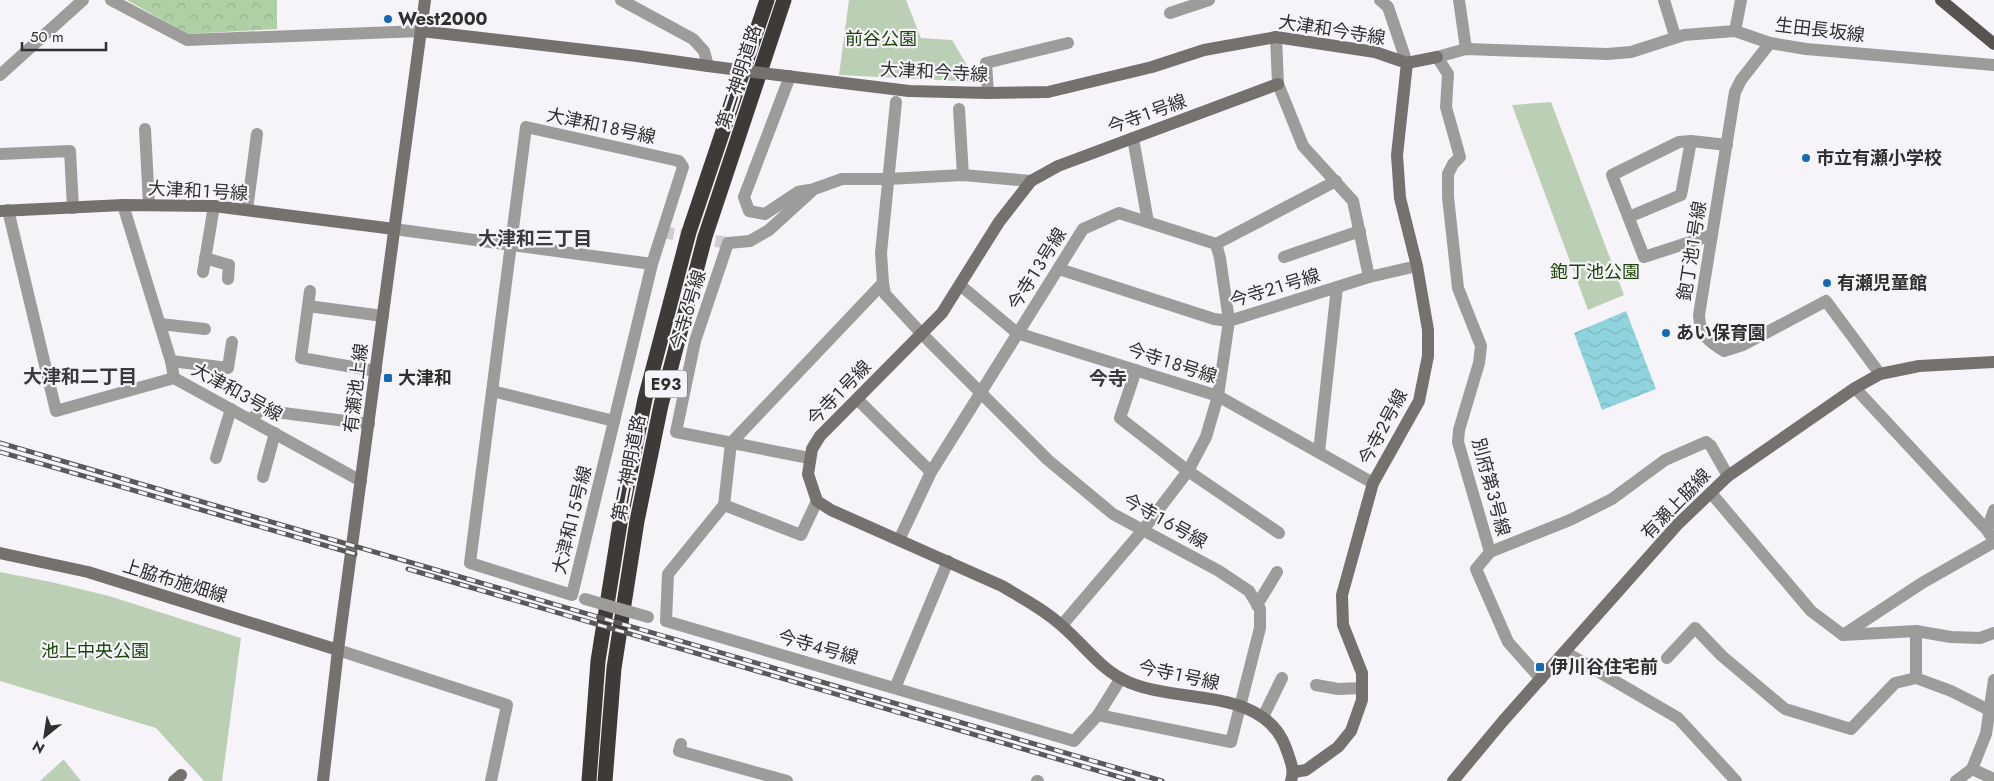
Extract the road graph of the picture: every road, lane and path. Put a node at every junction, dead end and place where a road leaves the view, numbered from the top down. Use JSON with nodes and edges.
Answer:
{"nodes":[{"id":1,"x":83,"y":0,"type":"edge"},
{"id":2,"x":111,"y":0,"type":"edge"},
{"id":3,"x":425,"y":0,"type":"edge"},
{"id":4,"x":621,"y":0,"type":"edge"},
{"id":5,"x":767,"y":0,"type":"edge"},
{"id":6,"x":784,"y":0,"type":"edge"},
{"id":7,"x":1209,"y":0,"type":"edge"},
{"id":8,"x":1380,"y":0,"type":"edge"},
{"id":9,"x":1459,"y":0,"type":"edge"},
{"id":10,"x":1664,"y":0,"type":"edge"},
{"id":11,"x":1741,"y":0,"type":"edge"},
{"id":12,"x":1941,"y":0,"type":"edge"},
{"id":13,"x":1170,"y":13,"type":"dead end"},
{"id":14,"x":421,"y":31,"type":"junction"},
{"id":15,"x":1735,"y":31,"type":"junction"},
{"id":16,"x":1276,"y":36,"type":"junction"},
{"id":17,"x":1675,"y":36,"type":"junction"},
{"id":18,"x":1068,"y":43,"type":"dead end"},
{"id":19,"x":1770,"y":43,"type":"junction"},
{"id":20,"x":1994,"y":44,"type":"edge"},
{"id":21,"x":1466,"y":49,"type":"junction"},
{"id":22,"x":1437,"y":57,"type":"junction"},
{"id":23,"x":1407,"y":62,"type":"junction"},
{"id":24,"x":1994,"y":65,"type":"edge"},
{"id":25,"x":708,"y":66,"type":"junction"},
{"id":26,"x":0,"y":75,"type":"edge"},
{"id":27,"x":784,"y":76,"type":"junction"},
{"id":28,"x":1278,"y":84,"type":"junction"},
{"id":29,"x":988,"y":93,"type":"junction"},
{"id":30,"x":896,"y":102,"type":"dead end"},
{"id":31,"x":959,"y":109,"type":"dead end"},
{"id":32,"x":145,"y":129,"type":"dead end"},
{"id":33,"x":257,"y":134,"type":"dead end"},
{"id":34,"x":1133,"y":138,"type":"junction"},
{"id":35,"x":1690,"y":141,"type":"junction"},
{"id":36,"x":1727,"y":145,"type":"junction"},
{"id":37,"x":0,"y":154,"type":"edge"},
{"id":38,"x":963,"y":175,"type":"junction"},
{"id":39,"x":888,"y":179,"type":"junction"},
{"id":40,"x":1031,"y":181,"type":"junction"},
{"id":41,"x":1336,"y":181,"type":"junction"},
{"id":42,"x":814,"y":189,"type":"junction"},
{"id":43,"x":123,"y":205,"type":"junction"},
{"id":44,"x":149,"y":205,"type":"junction"},
{"id":45,"x":214,"y":206,"type":"junction"},
{"id":46,"x":73,"y":208,"type":"junction"},
{"id":47,"x":4,"y":210,"type":"edge"},
{"id":48,"x":247,"y":210,"type":"junction"},
{"id":49,"x":1629,"y":217,"type":"junction"},
{"id":50,"x":1148,"y":222,"type":"junction"},
{"id":51,"x":394,"y":228,"type":"junction"},
{"id":52,"x":1360,"y":231,"type":"junction"},
{"id":53,"x":1712,"y":235,"type":"junction"},
{"id":54,"x":1216,"y":244,"type":"junction"},
{"id":55,"x":511,"y":245,"type":"junction"},
{"id":56,"x":1284,"y":257,"type":"dead end"},
{"id":57,"x":205,"y":258,"type":"junction"},
{"id":58,"x":652,"y":264,"type":"junction"},
{"id":59,"x":1417,"y":266,"type":"junction"},
{"id":60,"x":1059,"y":269,"type":"junction"},
{"id":61,"x":203,"y":272,"type":"dead end"},
{"id":62,"x":1369,"y":277,"type":"junction"},
{"id":63,"x":228,"y":279,"type":"dead end"},
{"id":64,"x":882,"y":283,"type":"junction"},
{"id":65,"x":960,"y":285,"type":"junction"},
{"id":66,"x":1337,"y":287,"type":"junction"},
{"id":67,"x":310,"y":292,"type":"dead end"},
{"id":68,"x":308,"y":306,"type":"junction"},
{"id":69,"x":383,"y":316,"type":"junction"},
{"id":70,"x":1229,"y":321,"type":"junction"},
{"id":71,"x":160,"y":324,"type":"junction"},
{"id":72,"x":205,"y":329,"type":"dead end"},
{"id":73,"x":1017,"y":333,"type":"junction"},
{"id":74,"x":921,"y":334,"type":"junction"},
{"id":75,"x":232,"y":342,"type":"dead end"},
{"id":76,"x":171,"y":361,"type":"junction"},
{"id":77,"x":1994,"y":362,"type":"edge"},
{"id":78,"x":1136,"y":370,"type":"junction"},
{"id":79,"x":376,"y":371,"type":"junction"},
{"id":80,"x":1880,"y":374,"type":"junction"},
{"id":81,"x":174,"y":378,"type":"junction"},
{"id":82,"x":1855,"y":388,"type":"junction"},
{"id":83,"x":492,"y":391,"type":"junction"},
{"id":84,"x":981,"y":392,"type":"junction"},
{"id":85,"x":1218,"y":396,"type":"junction"},
{"id":86,"x":857,"y":399,"type":"junction"},
{"id":87,"x":231,"y":409,"type":"junction"},
{"id":88,"x":251,"y":420,"type":"junction"},
{"id":89,"x":614,"y":421,"type":"junction"},
{"id":90,"x":369,"y":424,"type":"junction"},
{"id":91,"x":275,"y":433,"type":"junction"},
{"id":92,"x":731,"y":443,"type":"junction"},
{"id":93,"x":1319,"y":452,"type":"junction"},
{"id":94,"x":216,"y":458,"type":"dead end"},
{"id":95,"x":809,"y":458,"type":"junction"},
{"id":96,"x":1188,"y":471,"type":"junction"},
{"id":97,"x":931,"y":472,"type":"junction"},
{"id":98,"x":1728,"y":476,"type":"junction"},
{"id":99,"x":263,"y":477,"type":"dead end"},
{"id":100,"x":361,"y":481,"type":"junction"},
{"id":101,"x":1373,"y":483,"type":"junction"},
{"id":102,"x":1711,"y":493,"type":"junction"},
{"id":103,"x":818,"y":501,"type":"junction"},
{"id":104,"x":724,"y":505,"type":"junction"},
{"id":105,"x":1994,"y":510,"type":"edge"},
{"id":106,"x":1143,"y":530,"type":"junction"},
{"id":107,"x":1987,"y":530,"type":"junction"},
{"id":108,"x":1279,"y":533,"type":"dead end"},
{"id":109,"x":899,"y":540,"type":"junction"},
{"id":110,"x":1994,"y":542,"type":"edge"},
{"id":111,"x":1490,"y":552,"type":"junction"},
{"id":112,"x":0,"y":553,"type":"edge"},
{"id":113,"x":948,"y":561,"type":"junction"},
{"id":114,"x":1277,"y":572,"type":"dead end"},
{"id":115,"x":572,"y":595,"type":"junction"},
{"id":116,"x":1257,"y":605,"type":"junction"},
{"id":117,"x":666,"y":621,"type":"junction"},
{"id":118,"x":1062,"y":625,"type":"junction"},
{"id":119,"x":1916,"y":631,"type":"junction"},
{"id":120,"x":1994,"y":633,"type":"edge"},
{"id":121,"x":1843,"y":635,"type":"junction"},
{"id":122,"x":338,"y":650,"type":"junction"},
{"id":123,"x":1565,"y":652,"type":"junction"},
{"id":124,"x":1667,"y":658,"type":"dead end"},
{"id":125,"x":1121,"y":678,"type":"junction"},
{"id":126,"x":1282,"y":678,"type":"dead end"},
{"id":127,"x":1541,"y":678,"type":"junction"},
{"id":128,"x":1916,"y":678,"type":"junction"},
{"id":129,"x":1994,"y":680,"type":"edge"},
{"id":130,"x":1316,"y":685,"type":"dead end"},
{"id":131,"x":895,"y":688,"type":"junction"},
{"id":132,"x":1362,"y":688,"type":"junction"},
{"id":133,"x":1240,"y":705,"type":"junction"},
{"id":134,"x":1989,"y":710,"type":"junction"},
{"id":135,"x":1098,"y":715,"type":"junction"},
{"id":136,"x":1263,"y":717,"type":"junction"},
{"id":137,"x":681,"y":744,"type":"dead end"},
{"id":138,"x":1972,"y":769,"type":"junction"},
{"id":139,"x":1293,"y":776,"type":"edge"},
{"id":140,"x":1994,"y":779,"type":"edge"},
{"id":141,"x":322,"y":781,"type":"edge"},
{"id":142,"x":491,"y":781,"type":"edge"},
{"id":143,"x":589,"y":781,"type":"edge"},
{"id":144,"x":605,"y":781,"type":"edge"},
{"id":145,"x":787,"y":781,"type":"edge"},
{"id":146,"x":1454,"y":781,"type":"edge"},
{"id":147,"x":1736,"y":781,"type":"edge"},
{"id":148,"x":1956,"y":781,"type":"edge"}],
"edges":[{"from":1,"to":26,"type":"street"},
{"from":2,"to":14,"type":"street"},
{"from":3,"to":14,"type":"street","name":"有瀬池上線"},
{"from":4,"to":25,"type":"street"},
{"from":5,"to":143,"type":"highway","name":"第二神明道路","number":"E93"},
{"from":6,"to":144,"type":"highway","name":"第二神明道路","number":"E93"},
{"from":7,"to":13,"type":"street"},
{"from":8,"to":23,"type":"street"},
{"from":9,"to":21,"type":"street"},
{"from":10,"to":17,"type":"street"},
{"from":11,"to":15,"type":"street"},
{"from":12,"to":20,"type":"main road"},
{"from":14,"to":25,"type":"street","name":"大津和今寺線"},
{"from":14,"to":51,"type":"street","name":"有瀬池上線"},
{"from":15,"to":17,"type":"street","name":"生田長坂線"},
{"from":15,"to":19,"type":"street","name":"生田長坂線"},
{"from":16,"to":23,"type":"street","name":"大津和今寺線"},
{"from":16,"to":28,"type":"street"},
{"from":16,"to":29,"type":"street","name":"大津和今寺線"},
{"from":17,"to":21,"type":"street","name":"生田長坂線"},
{"from":18,"to":29,"type":"street"},
{"from":19,"to":24,"type":"street","name":"生田長坂線"},
{"from":19,"to":36,"type":"street","name":"鉋丁池１号線"},
{"from":21,"to":22,"type":"street","name":"生田長坂線"},
{"from":22,"to":23,"type":"street","name":"大津和今寺線"},
{"from":22,"to":111,"type":"street","name":"別府第３号線"},
{"from":23,"to":59,"type":"street","name":"今寺２号線"},
{"from":25,"to":27,"type":"street","name":"大津和今寺線","bridge":true},
{"from":27,"to":29,"type":"street","name":"大津和今寺線"},
{"from":27,"to":42,"type":"street"},
{"from":28,"to":34,"type":"street","name":"今寺１号線"},
{"from":28,"to":41,"type":"street"},
{"from":30,"to":39,"type":"street"},
{"from":31,"to":38,"type":"street"},
{"from":32,"to":44,"type":"street"},
{"from":33,"to":48,"type":"street"},
{"from":34,"to":40,"type":"street","name":"今寺１号線"},
{"from":34,"to":50,"type":"street"},
{"from":35,"to":36,"type":"street"},
{"from":35,"to":49,"type":"street"},
{"from":35,"to":49,"type":"street"},
{"from":36,"to":53,"type":"street","name":"鉋丁池１号線"},
{"from":37,"to":46,"type":"street"},
{"from":38,"to":39,"type":"street"},
{"from":38,"to":40,"type":"street"},
{"from":39,"to":42,"type":"street"},
{"from":39,"to":64,"type":"street"},
{"from":40,"to":65,"type":"street","name":"今寺１号線"},
{"from":41,"to":52,"type":"street"},
{"from":41,"to":54,"type":"street"},
{"from":42,"to":92,"type":"street","name":"今寺６号線"},
{"from":43,"to":44,"type":"street","name":"大津和１号線"},
{"from":43,"to":46,"type":"street","name":"大津和１号線"},
{"from":43,"to":71,"type":"street","name":"大津和３号線"},
{"from":44,"to":45,"type":"street","name":"大津和１号線"},
{"from":45,"to":48,"type":"street","name":"大津和１号線"},
{"from":45,"to":57,"type":"street"},
{"from":46,"to":47,"type":"street","name":"大津和１号線"},
{"from":47,"to":81,"type":"street"},
{"from":48,"to":51,"type":"street","name":"大津和１号線"},
{"from":49,"to":53,"type":"street"},
{"from":50,"to":54,"type":"street","name":"今寺１３号線"},
{"from":50,"to":60,"type":"street","name":"今寺１３号線"},
{"from":51,"to":55,"type":"street"},
{"from":51,"to":69,"type":"street","name":"有瀬池上線"},
{"from":52,"to":56,"type":"street"},
{"from":52,"to":62,"type":"street"},
{"from":53,"to":80,"type":"street","name":"鉋丁池１号線"},
{"from":54,"to":70,"type":"street"},
{"from":55,"to":58,"type":"street"},
{"from":55,"to":58,"type":"street","name":"大津和１８号線"},
{"from":55,"to":83,"type":"street","name":"大津和１５号線"},
{"from":57,"to":61,"type":"street"},
{"from":57,"to":63,"type":"street"},
{"from":58,"to":89,"type":"street","name":"大津和１５号線"},
{"from":59,"to":62,"type":"street","name":"今寺２１号線"},
{"from":59,"to":101,"type":"street","name":"今寺２号線"},
{"from":60,"to":70,"type":"street","name":"今寺２１号線"},
{"from":60,"to":73,"type":"street","name":"今寺１３号線"},
{"from":62,"to":66,"type":"street","name":"今寺２１号線"},
{"from":64,"to":74,"type":"street","name":"今寺１６号線"},
{"from":64,"to":92,"type":"street"},
{"from":65,"to":73,"type":"street","name":"今寺１８号線"},
{"from":65,"to":74,"type":"street","name":"今寺１号線"},
{"from":66,"to":70,"type":"street","name":"今寺２１号線"},
{"from":66,"to":93,"type":"street"},
{"from":67,"to":68,"type":"street"},
{"from":68,"to":69,"type":"street"},
{"from":68,"to":79,"type":"street"},
{"from":69,"to":79,"type":"street","name":"有瀬池上線"},
{"from":70,"to":85,"type":"street"},
{"from":71,"to":72,"type":"street"},
{"from":71,"to":76,"type":"street","name":"大津和３号線"},
{"from":73,"to":78,"type":"street","name":"今寺１８号線"},
{"from":73,"to":84,"type":"street","name":"今寺１３号線"},
{"from":74,"to":84,"type":"street","name":"今寺１６号線"},
{"from":74,"to":86,"type":"street","name":"今寺１号線"},
{"from":75,"to":76,"type":"street"},
{"from":76,"to":81,"type":"street","name":"大津和３号線"},
{"from":77,"to":80,"type":"street","name":"有瀬上脇線"},
{"from":78,"to":85,"type":"street","name":"今寺１８号線"},
{"from":78,"to":96,"type":"street"},
{"from":79,"to":90,"type":"street","name":"有瀬池上線"},
{"from":80,"to":82,"type":"street","name":"有瀬上脇線"},
{"from":81,"to":87,"type":"street","name":"大津和３号線"},
{"from":82,"to":98,"type":"street","name":"有瀬上脇線"},
{"from":82,"to":107,"type":"street"},
{"from":83,"to":89,"type":"street"},
{"from":83,"to":115,"type":"street","name":"大津和１５号線"},
{"from":84,"to":97,"type":"street","name":"今寺１３号線"},
{"from":84,"to":106,"type":"street","name":"今寺１６号線"},
{"from":85,"to":93,"type":"street","name":"今寺１８号線"},
{"from":85,"to":96,"type":"street"},
{"from":86,"to":95,"type":"street","name":"今寺１号線"},
{"from":86,"to":97,"type":"street"},
{"from":87,"to":88,"type":"street","name":"大津和３号線"},
{"from":87,"to":94,"type":"street"},
{"from":88,"to":90,"type":"street"},
{"from":88,"to":91,"type":"street","name":"大津和３号線"},
{"from":89,"to":115,"type":"street","name":"大津和１５号線"},
{"from":90,"to":100,"type":"street","name":"有瀬池上線"},
{"from":91,"to":99,"type":"street"},
{"from":91,"to":100,"type":"street","name":"大津和３号線"},
{"from":92,"to":95,"type":"street","name":"今寺６号線"},
{"from":92,"to":104,"type":"street"},
{"from":93,"to":101,"type":"street","name":"今寺１８号線"},
{"from":95,"to":103,"type":"street"},
{"from":96,"to":106,"type":"street"},
{"from":96,"to":108,"type":"street"},
{"from":97,"to":109,"type":"street","name":"今寺１３号線"},
{"from":98,"to":102,"type":"street","name":"有瀬上脇線"},
{"from":98,"to":111,"type":"street"},
{"from":100,"to":122,"type":"street","name":"有瀬池上線"},
{"from":101,"to":132,"type":"street","name":"今寺２号線"},
{"from":102,"to":121,"type":"street"},
{"from":102,"to":123,"type":"street","name":"有瀬上脇線"},
{"from":103,"to":104,"type":"street"},
{"from":103,"to":109,"type":"street","name":"今寺１号線"},
{"from":104,"to":117,"type":"street"},
{"from":105,"to":107,"type":"street"},
{"from":106,"to":116,"type":"street","name":"今寺１６号線"},
{"from":106,"to":118,"type":"street"},
{"from":107,"to":110,"type":"street"},
{"from":109,"to":113,"type":"street","name":"今寺１号線"},
{"from":110,"to":121,"type":"street"},
{"from":111,"to":127,"type":"street","name":"別府第３号線"},
{"from":112,"to":122,"type":"street","name":"上脇布施畑線"},
{"from":113,"to":118,"type":"street","name":"今寺１号線"},
{"from":113,"to":131,"type":"street"},
{"from":114,"to":116,"type":"street"},
{"from":115,"to":117,"type":"street","name":"今寺４号線","bridge":true},
{"from":116,"to":133,"type":"street"},
{"from":117,"to":131,"type":"street","name":"今寺４号線"},
{"from":118,"to":125,"type":"street","name":"今寺１号線"},
{"from":119,"to":120,"type":"street"},
{"from":119,"to":121,"type":"street"},
{"from":119,"to":128,"type":"street"},
{"from":122,"to":141,"type":"street","name":"有瀬池上線"},
{"from":122,"to":142,"type":"street"},
{"from":123,"to":127,"type":"street","name":"有瀬上脇線"},
{"from":123,"to":147,"type":"street"},
{"from":124,"to":128,"type":"street"},
{"from":125,"to":133,"type":"street","name":"今寺１号線"},
{"from":125,"to":135,"type":"street","name":"今寺４号線"},
{"from":126,"to":136,"type":"street"},
{"from":127,"to":146,"type":"street","name":"有瀬上脇線"},
{"from":128,"to":134,"type":"street"},
{"from":129,"to":134,"type":"street"},
{"from":130,"to":132,"type":"street"},
{"from":131,"to":135,"type":"street","name":"今寺４号線"},
{"from":132,"to":139,"type":"street","name":"今寺２号線"},
{"from":133,"to":135,"type":"street"},
{"from":133,"to":136,"type":"street","name":"今寺１号線"},
{"from":134,"to":138,"type":"street"},
{"from":136,"to":139,"type":"street","name":"今寺１号線"},
{"from":137,"to":145,"type":"street"},
{"from":138,"to":140,"type":"street"},
{"from":138,"to":148,"type":"street"}]}
